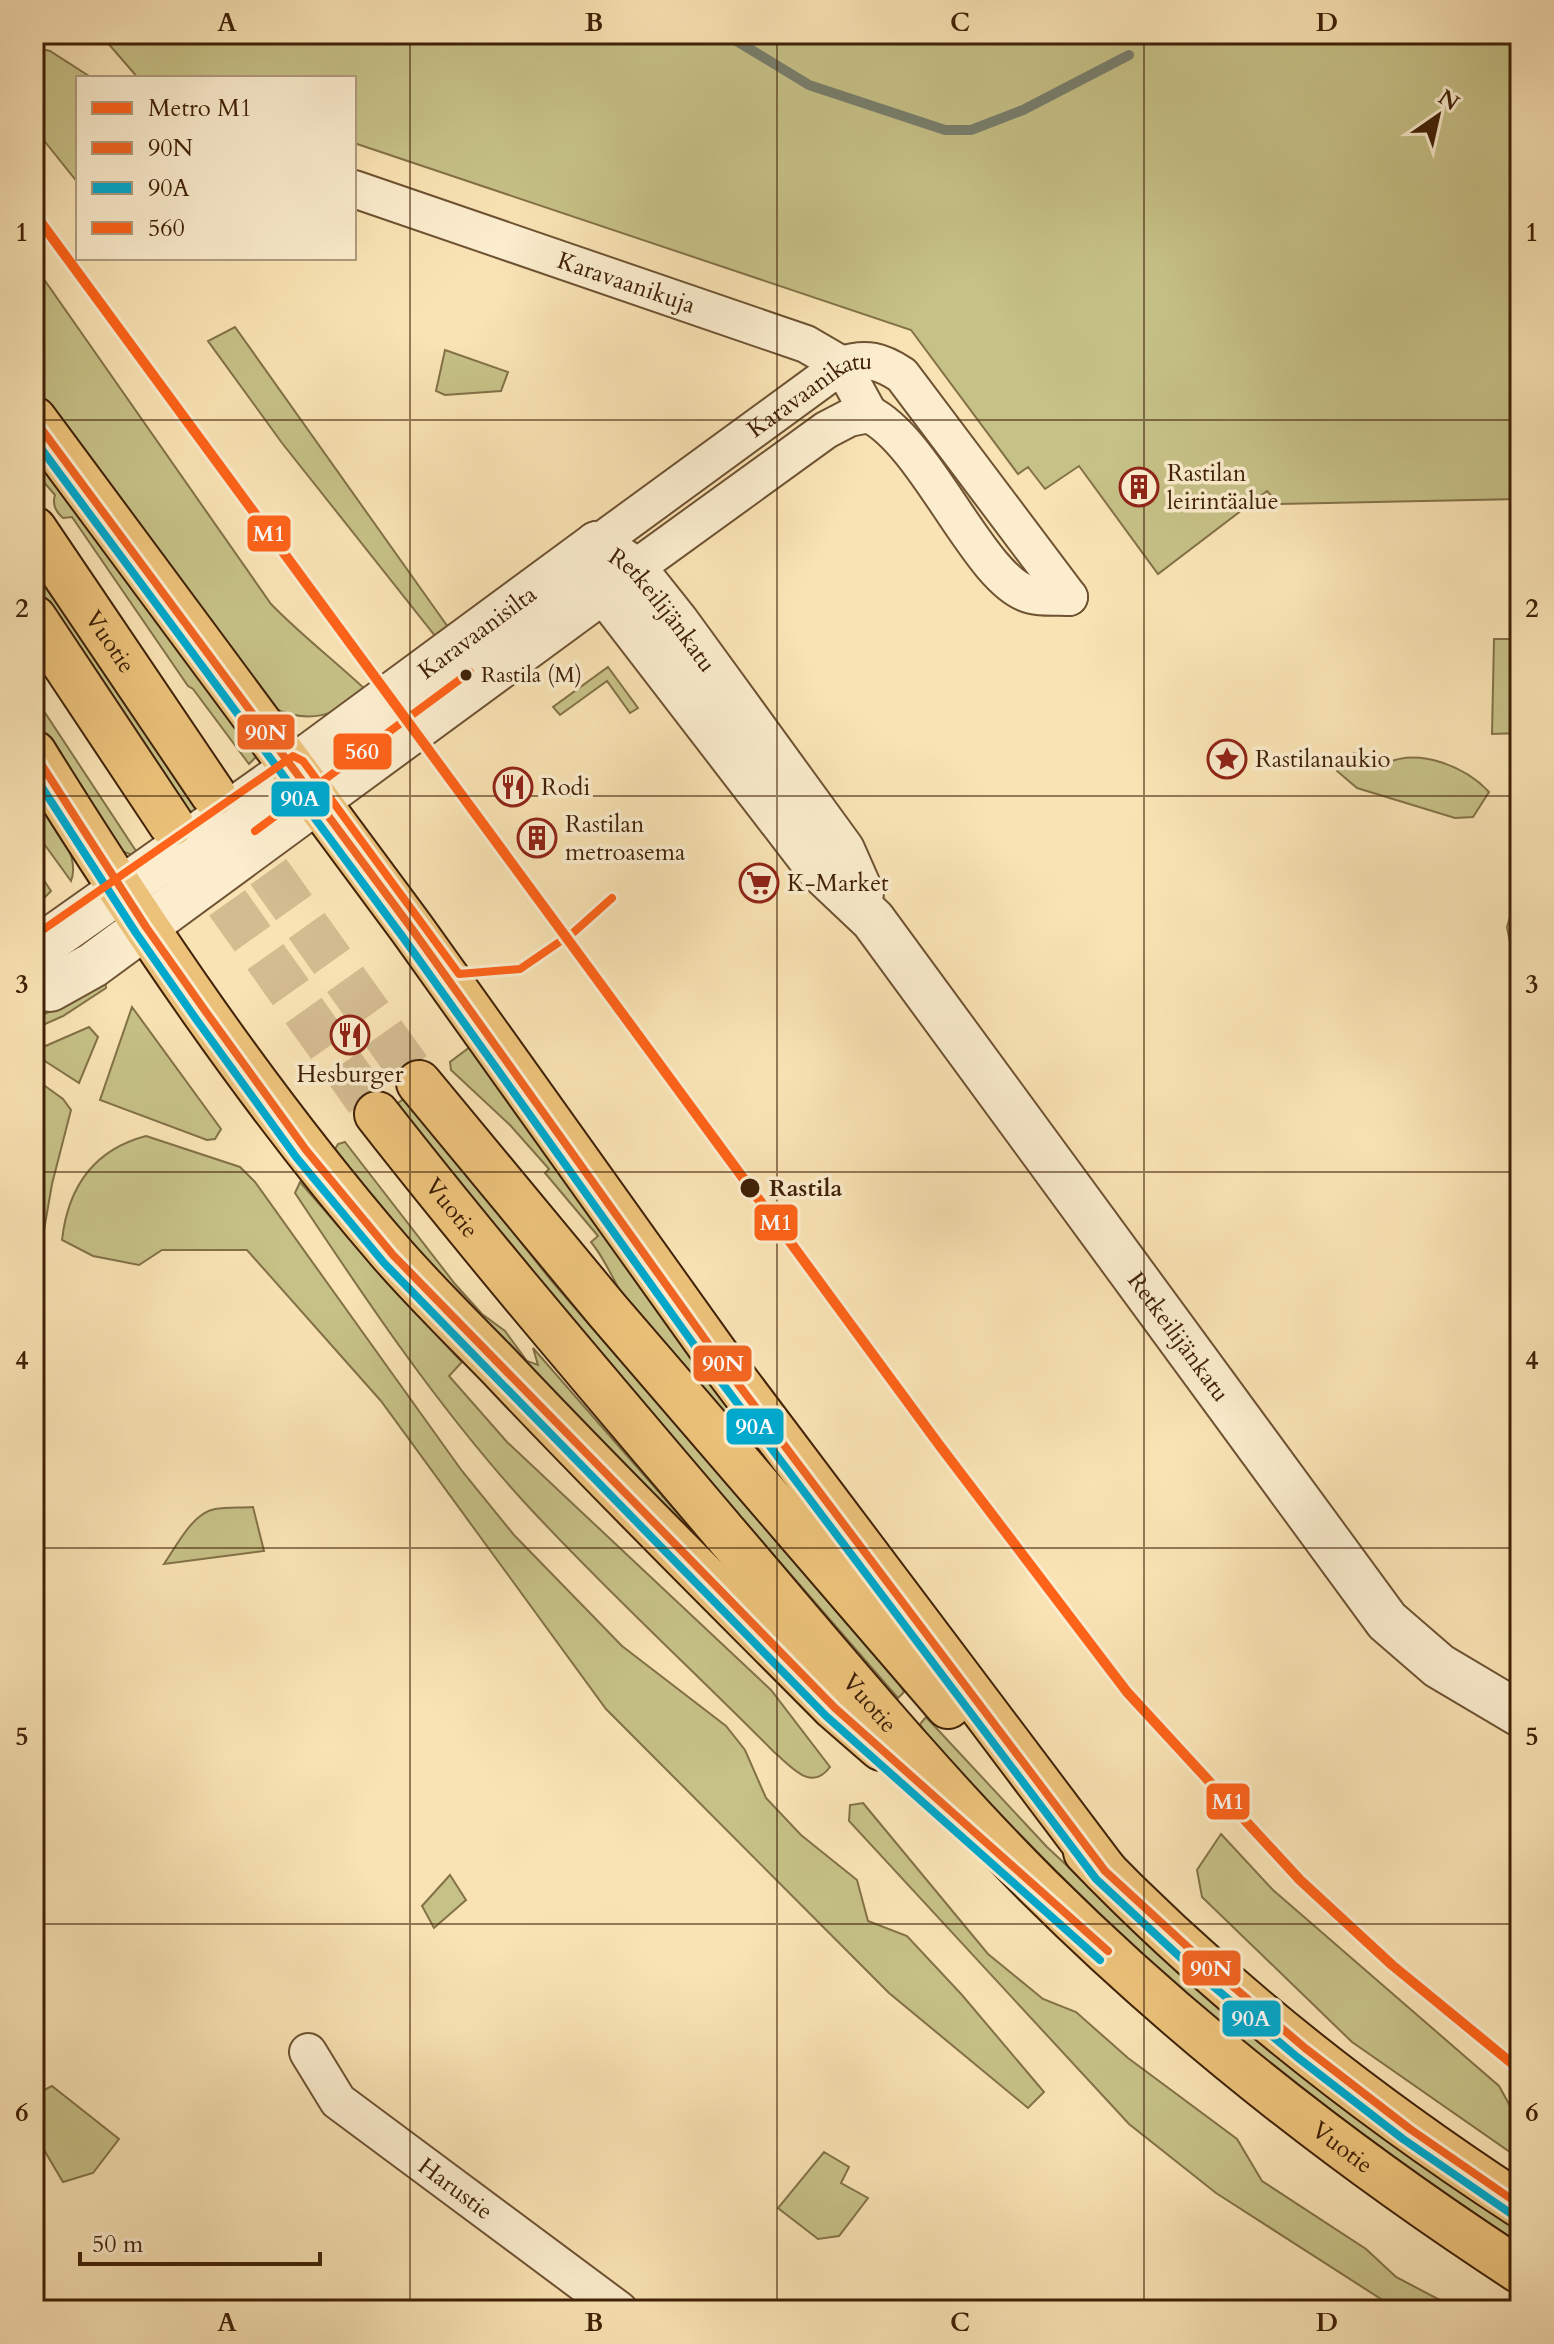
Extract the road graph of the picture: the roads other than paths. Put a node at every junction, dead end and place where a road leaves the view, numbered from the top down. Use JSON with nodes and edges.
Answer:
{"nodes":[{"id":1,"x":356,"y":190,"type":"edge"},
{"id":2,"x":842,"y":365,"type":"junction"},
{"id":3,"x":869,"y":414,"type":"junction"},
{"id":4,"x":34,"y":419,"type":"edge"},
{"id":5,"x":995,"y":498,"type":"junction"},
{"id":6,"x":962,"y":522,"type":"junction"},
{"id":7,"x":34,"y":529,"type":"edge"},
{"id":8,"x":597,"y":544,"type":"junction"},
{"id":9,"x":619,"y":580,"type":"junction"},
{"id":10,"x":539,"y":612,"type":"junction"},
{"id":11,"x":34,"y":618,"type":"edge"},
{"id":12,"x":34,"y":753,"type":"edge"},
{"id":13,"x":305,"y":784,"type":"junction"},
{"id":14,"x":213,"y":794,"type":"tunnel mouth"},
{"id":15,"x":171,"y":824,"type":"tunnel mouth"},
{"id":16,"x":122,"y":891,"type":"junction"},
{"id":17,"x":146,"y":927,"type":"junction"},
{"id":18,"x":34,"y":951,"type":"edge"},
{"id":19,"x":34,"y":986,"type":"edge"},
{"id":20,"x":419,"y":1083,"type":"tunnel mouth"},
{"id":21,"x":377,"y":1114,"type":"tunnel mouth"},
{"id":22,"x":1520,"y":1714,"type":"edge"},
{"id":23,"x":1105,"y":1871,"type":"junction"},
{"id":24,"x":1039,"y":1887,"type":"junction"},
{"id":25,"x":308,"y":2052,"type":"dead end"},
{"id":26,"x":1520,"y":2205,"type":"edge"},
{"id":27,"x":1520,"y":2271,"type":"edge"},
{"id":28,"x":619,"y":2310,"type":"edge"}],
"edges":[{"from":1,"to":2,"type":"street","name":"Karavaanikuja"},
{"from":2,"to":3,"type":"street"},
{"from":2,"to":5,"type":"street","name":"Karavaanikatu"},
{"from":2,"to":8,"type":"street","name":"Karavaanikatu"},
{"from":3,"to":6,"type":"street","name":"Karavaanikatu"},
{"from":3,"to":9,"type":"street","name":"Karavaanikatu"},
{"from":4,"to":13,"type":"main road"},
{"from":5,"to":6,"type":"street"},
{"from":5,"to":6,"type":"street","name":"Karavaanikatu"},
{"from":7,"to":14,"type":"main road","name":"Vuotie"},
{"from":8,"to":9,"type":"street","name":"Retkeilijänkatu"},
{"from":8,"to":10,"type":"street","name":"Karavaanisilta"},
{"from":9,"to":10,"type":"street","name":"Karavaanisilta"},
{"from":9,"to":22,"type":"street","name":"Retkeilijänkatu"},
{"from":10,"to":13,"type":"street","name":"Karavaanisilta"},
{"from":11,"to":15,"type":"main road","name":"Vuotie"},
{"from":12,"to":16,"type":"main road"},
{"from":13,"to":16,"type":"street","name":"Karavaanisilta"},
{"from":13,"to":17,"type":"street","name":"Karavaanisilta"},
{"from":13,"to":23,"type":"main road"},
{"from":16,"to":17,"type":"main road"},
{"from":16,"to":18,"type":"street","name":"Karavaanisilta"},
{"from":17,"to":19,"type":"street","name":"Karavaanisilta"},
{"from":17,"to":24,"type":"main road"},
{"from":20,"to":23,"type":"main road"},
{"from":21,"to":24,"type":"main road","name":"Vuotie"},
{"from":23,"to":26,"type":"main road"},
{"from":24,"to":27,"type":"main road","name":"Vuotie"},
{"from":25,"to":28,"type":"street","name":"Harustie"}]}
